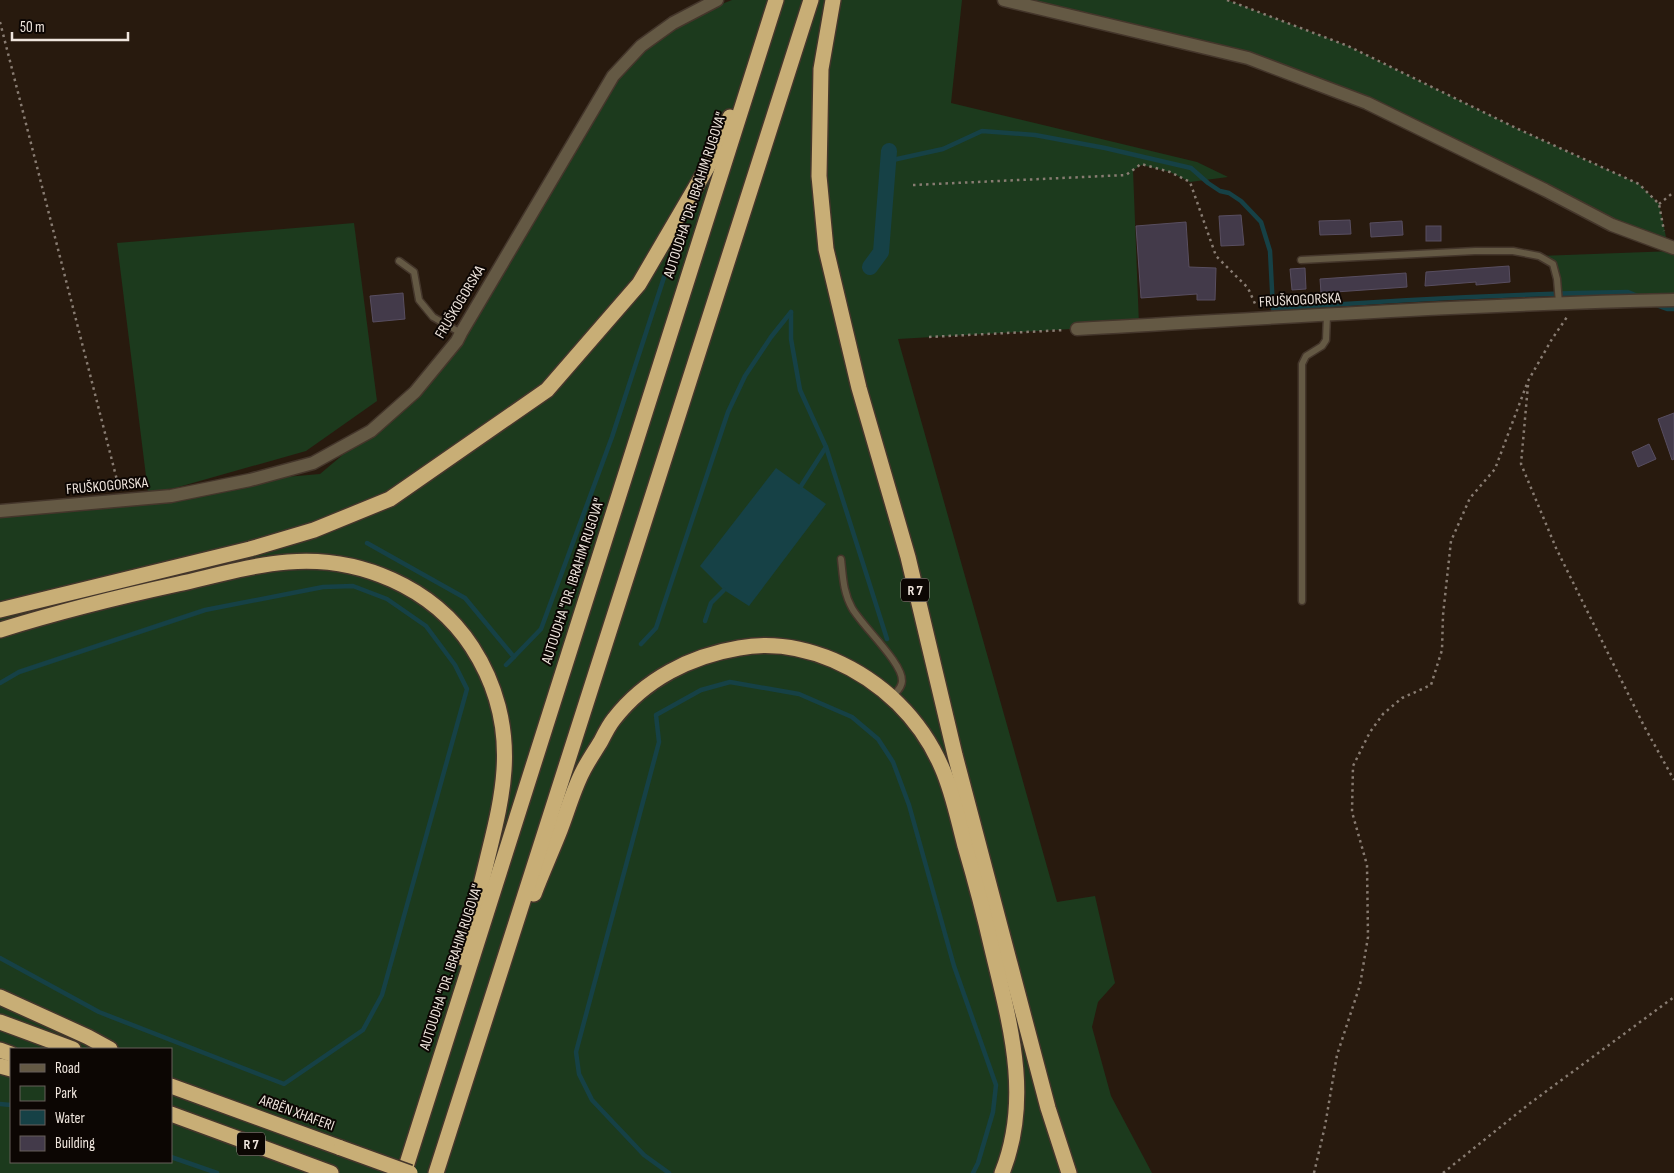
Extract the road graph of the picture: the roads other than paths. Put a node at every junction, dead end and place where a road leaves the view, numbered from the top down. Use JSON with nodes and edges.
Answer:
{"nodes":[{"id":1,"x":717,"y":0,"type":"edge"},
{"id":2,"x":776,"y":0,"type":"edge"},
{"id":3,"x":811,"y":0,"type":"edge"},
{"id":4,"x":832,"y":0,"type":"edge"},
{"id":5,"x":1004,"y":0,"type":"edge"},
{"id":6,"x":758,"y":54,"type":"junction"},
{"id":7,"x":1668,"y":246,"type":"edge"},
{"id":8,"x":1301,"y":260,"type":"dead end"},
{"id":9,"x":399,"y":261,"type":"dead end"},
{"id":10,"x":1674,"y":300,"type":"edge"},
{"id":11,"x":1560,"y":302,"type":"junction"},
{"id":12,"x":1327,"y":315,"type":"junction"},
{"id":13,"x":1077,"y":329,"type":"road end"},
{"id":14,"x":460,"y":333,"type":"junction"},
{"id":15,"x":0,"y":511,"type":"edge"},
{"id":16,"x":841,"y":559,"type":"dead end"},
{"id":17,"x":1302,"y":601,"type":"dead end"},
{"id":18,"x":0,"y":610,"type":"edge"},
{"id":19,"x":0,"y":630,"type":"edge"},
{"id":20,"x":892,"y":697,"type":"junction"},
{"id":21,"x":495,"y":985,"type":"junction"},
{"id":22,"x":0,"y":997,"type":"edge"},
{"id":23,"x":0,"y":1022,"type":"edge"},
{"id":24,"x":70,"y":1048,"type":"edge"},
{"id":25,"x":108,"y":1048,"type":"edge"},
{"id":26,"x":176,"y":1087,"type":"edge"},
{"id":27,"x":429,"y":1095,"type":"junction"},
{"id":28,"x":172,"y":1114,"type":"edge"},
{"id":29,"x":332,"y":1173,"type":"edge"},
{"id":30,"x":404,"y":1173,"type":"edge"},
{"id":31,"x":410,"y":1173,"type":"edge"},
{"id":32,"x":436,"y":1173,"type":"edge"},
{"id":33,"x":1002,"y":1173,"type":"edge"},
{"id":34,"x":1069,"y":1173,"type":"edge"}],
"edges":[{"from":1,"to":14,"type":"street","name":"FRUŠKOGORSKA"},
{"from":2,"to":6,"type":"highway","name":"AUTOUDHA \"DR. IBRAHIM RUGOVA\""},
{"from":3,"to":21,"type":"highway"},
{"from":4,"to":34,"type":"highway","number":"R 7"},
{"from":5,"to":7,"type":"street"},
{"from":6,"to":18,"type":"highway"},
{"from":6,"to":27,"type":"highway","name":"AUTOUDHA \"DR. IBRAHIM RUGOVA\""},
{"from":8,"to":11,"type":"lane"},
{"from":9,"to":14,"type":"lane"},
{"from":10,"to":11,"type":"street","name":"FRUŠKOGORSKA"},
{"from":11,"to":12,"type":"street","name":"FRUŠKOGORSKA"},
{"from":12,"to":13,"type":"street","name":"FRUŠKOGORSKA"},
{"from":12,"to":17,"type":"lane"},
{"from":14,"to":15,"type":"street","name":"FRUŠKOGORSKA"},
{"from":16,"to":20,"type":"lane"},
{"from":19,"to":27,"type":"highway"},
{"from":20,"to":21,"type":"highway"},
{"from":20,"to":33,"type":"highway"},
{"from":21,"to":32,"type":"highway"},
{"from":22,"to":25,"type":"highway"},
{"from":23,"to":24,"type":"highway"},
{"from":26,"to":31,"type":"highway","name":"ARBËN XHAFERI","bridge":true},
{"from":27,"to":30,"type":"highway","name":"AUTOUDHA \"DR. IBRAHIM RUGOVA\""},
{"from":28,"to":29,"type":"highway","number":"R 7"}]}
